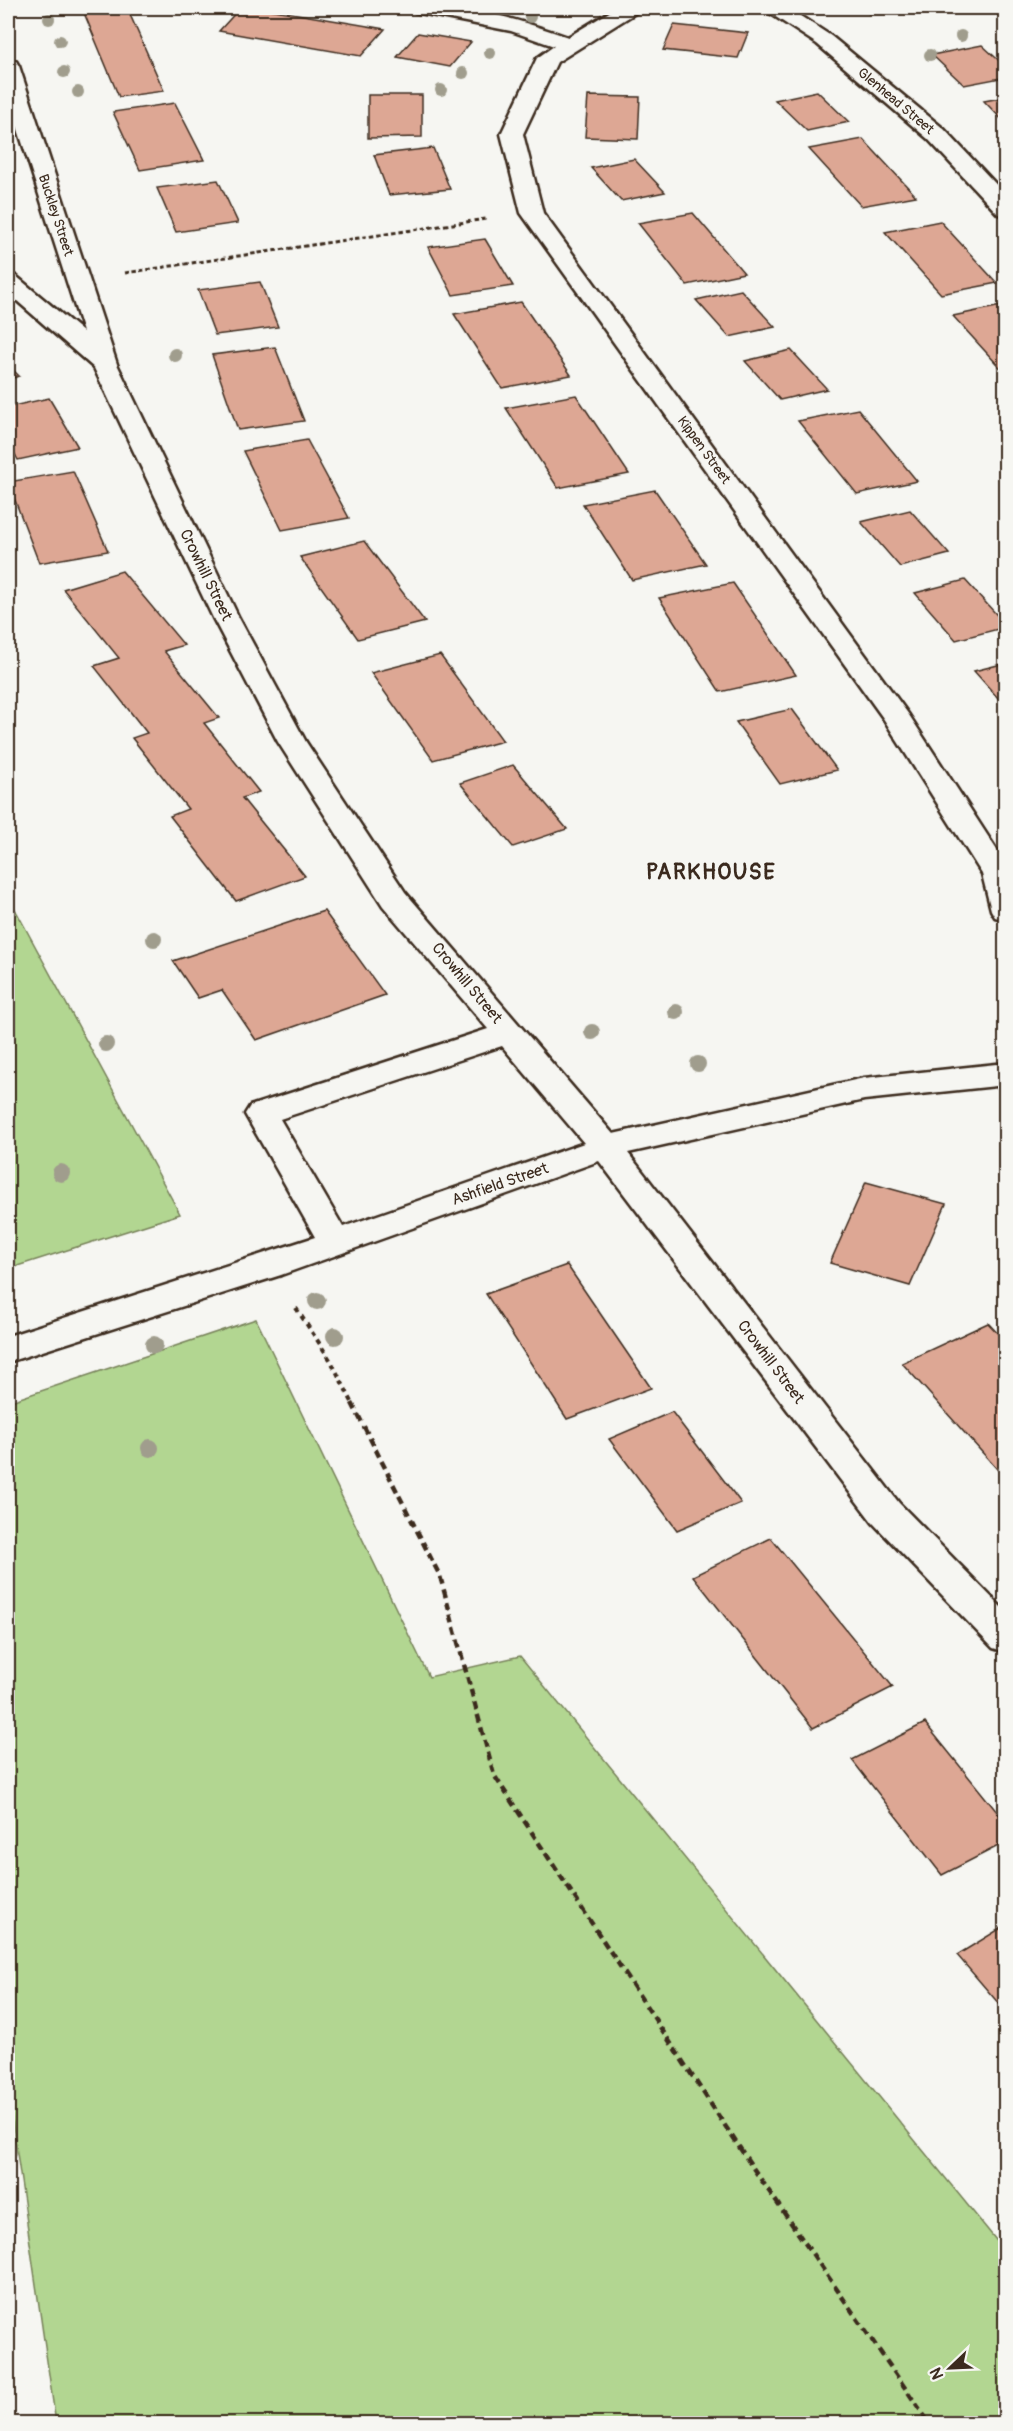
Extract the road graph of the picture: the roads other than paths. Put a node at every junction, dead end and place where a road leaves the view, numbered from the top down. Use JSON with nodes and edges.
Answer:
{"nodes":[{"id":1,"x":422,"y":8,"type":"edge"},
{"id":2,"x":630,"y":8,"type":"edge"},
{"id":3,"x":775,"y":8,"type":"edge"},
{"id":4,"x":570,"y":44,"type":"junction"},
{"id":5,"x":8,"y":66,"type":"edge"},
{"id":6,"x":1005,"y":209,"type":"edge"},
{"id":7,"x":8,"y":281,"type":"edge"},
{"id":8,"x":105,"y":364,"type":"junction"},
{"id":9,"x":1005,"y":910,"type":"edge"},
{"id":10,"x":509,"y":1033,"type":"junction"},
{"id":11,"x":1005,"y":1074,"type":"edge"},
{"id":12,"x":606,"y":1147,"type":"junction"},
{"id":13,"x":335,"y":1242,"type":"junction"},
{"id":14,"x":8,"y":1348,"type":"edge"},
{"id":15,"x":1005,"y":1637,"type":"edge"}],
"edges":[{"from":1,"to":4,"type":"street"},
{"from":2,"to":4,"type":"street","name":"Kippen Street"},
{"from":3,"to":6,"type":"street","name":"Glenhead Street"},
{"from":4,"to":9,"type":"street","name":"Kippen Street"},
{"from":5,"to":8,"type":"street","name":"Buckley Street"},
{"from":7,"to":8,"type":"street","name":"Crowhill Street"},
{"from":8,"to":10,"type":"street","name":"Crowhill Street"},
{"from":10,"to":12,"type":"street","name":"Crowhill Street"},
{"from":10,"to":13,"type":"street"},
{"from":11,"to":12,"type":"street","name":"Ashfield Street"},
{"from":12,"to":13,"type":"street","name":"Ashfield Street"},
{"from":12,"to":15,"type":"street","name":"Crowhill Street"},
{"from":13,"to":14,"type":"street","name":"Ashfield Street"}]}
